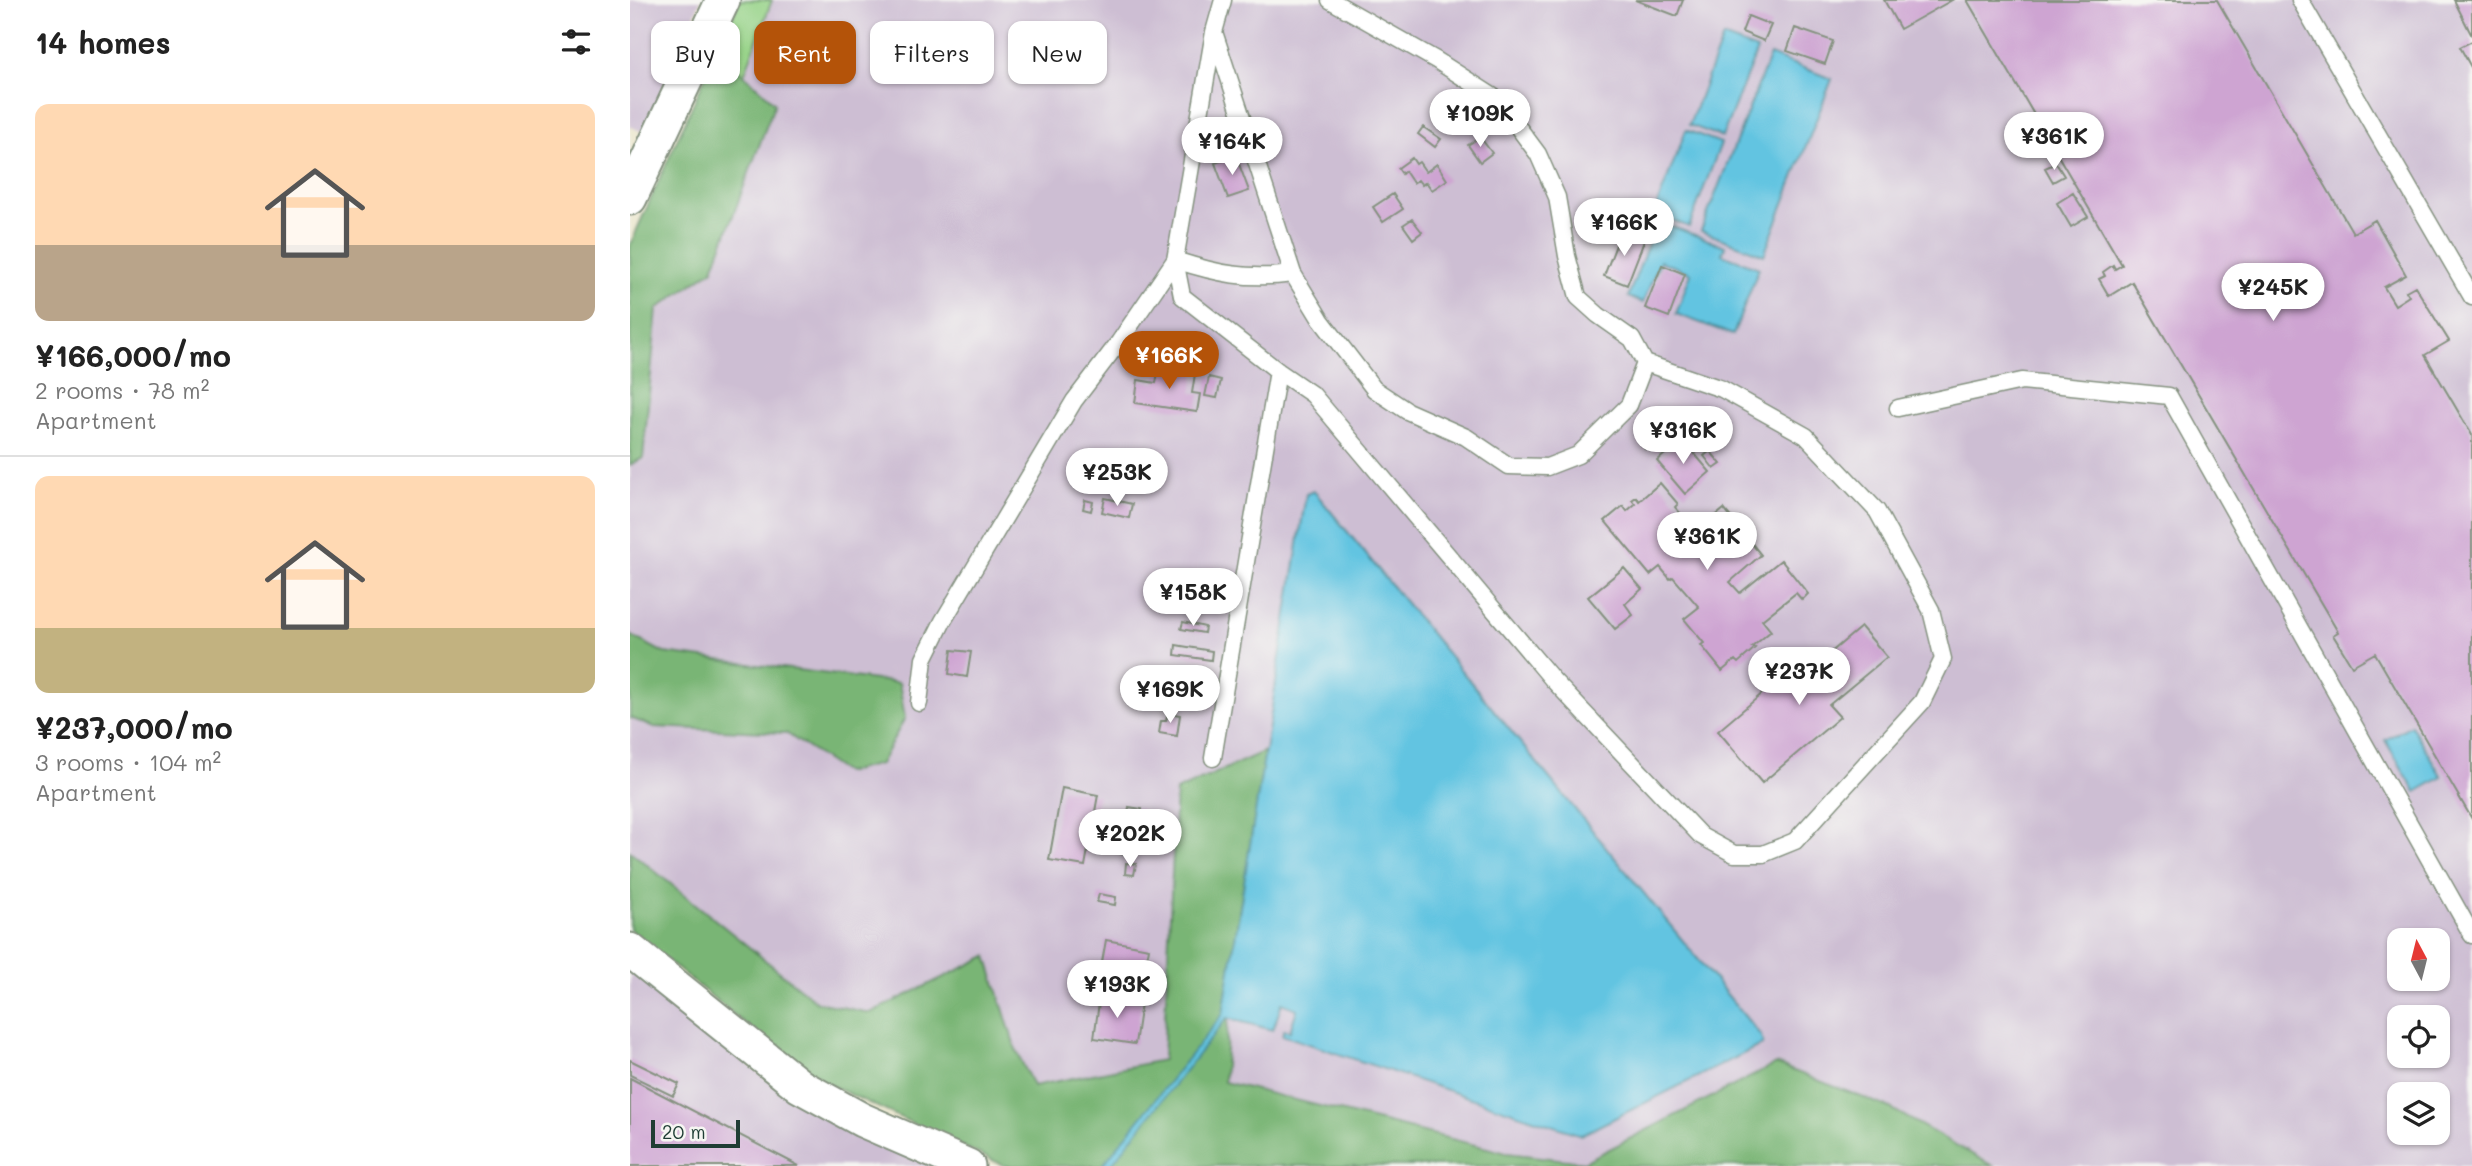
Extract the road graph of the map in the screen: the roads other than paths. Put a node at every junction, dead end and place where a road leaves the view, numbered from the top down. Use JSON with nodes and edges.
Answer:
{"nodes":[{"id":1,"x":723,"y":0,"type":"edge"},
{"id":2,"x":1223,"y":0,"type":"edge"},
{"id":3,"x":1330,"y":0,"type":"edge"},
{"id":4,"x":2300,"y":0,"type":"edge"},
{"id":5,"x":1214,"y":32,"type":"junction"},
{"id":6,"x":630,"y":198,"type":"edge"},
{"id":7,"x":1175,"y":260,"type":"junction"},
{"id":8,"x":1293,"y":274,"type":"junction"},
{"id":9,"x":2472,"y":297,"type":"edge"},
{"id":10,"x":1645,"y":363,"type":"junction"},
{"id":11,"x":1278,"y":371,"type":"junction"},
{"id":12,"x":1898,"y":408,"type":"dead end"},
{"id":13,"x":919,"y":703,"type":"dead end"},
{"id":14,"x":1213,"y":758,"type":"dead end"},
{"id":15,"x":2472,"y":935,"type":"edge"},
{"id":16,"x":630,"y":950,"type":"edge"},
{"id":17,"x":968,"y":1166,"type":"edge"}],
"edges":[{"from":1,"to":6,"type":"street"},
{"from":2,"to":5,"type":"lane"},
{"from":3,"to":10,"type":"lane"},
{"from":4,"to":9,"type":"lane"},
{"from":5,"to":7,"type":"lane"},
{"from":5,"to":8,"type":"lane"},
{"from":7,"to":8,"type":"lane"},
{"from":7,"to":11,"type":"lane"},
{"from":7,"to":13,"type":"lane"},
{"from":8,"to":10,"type":"lane"},
{"from":10,"to":11,"type":"lane"},
{"from":11,"to":14,"type":"lane"},
{"from":12,"to":15,"type":"lane"},
{"from":16,"to":17,"type":"street"}]}
